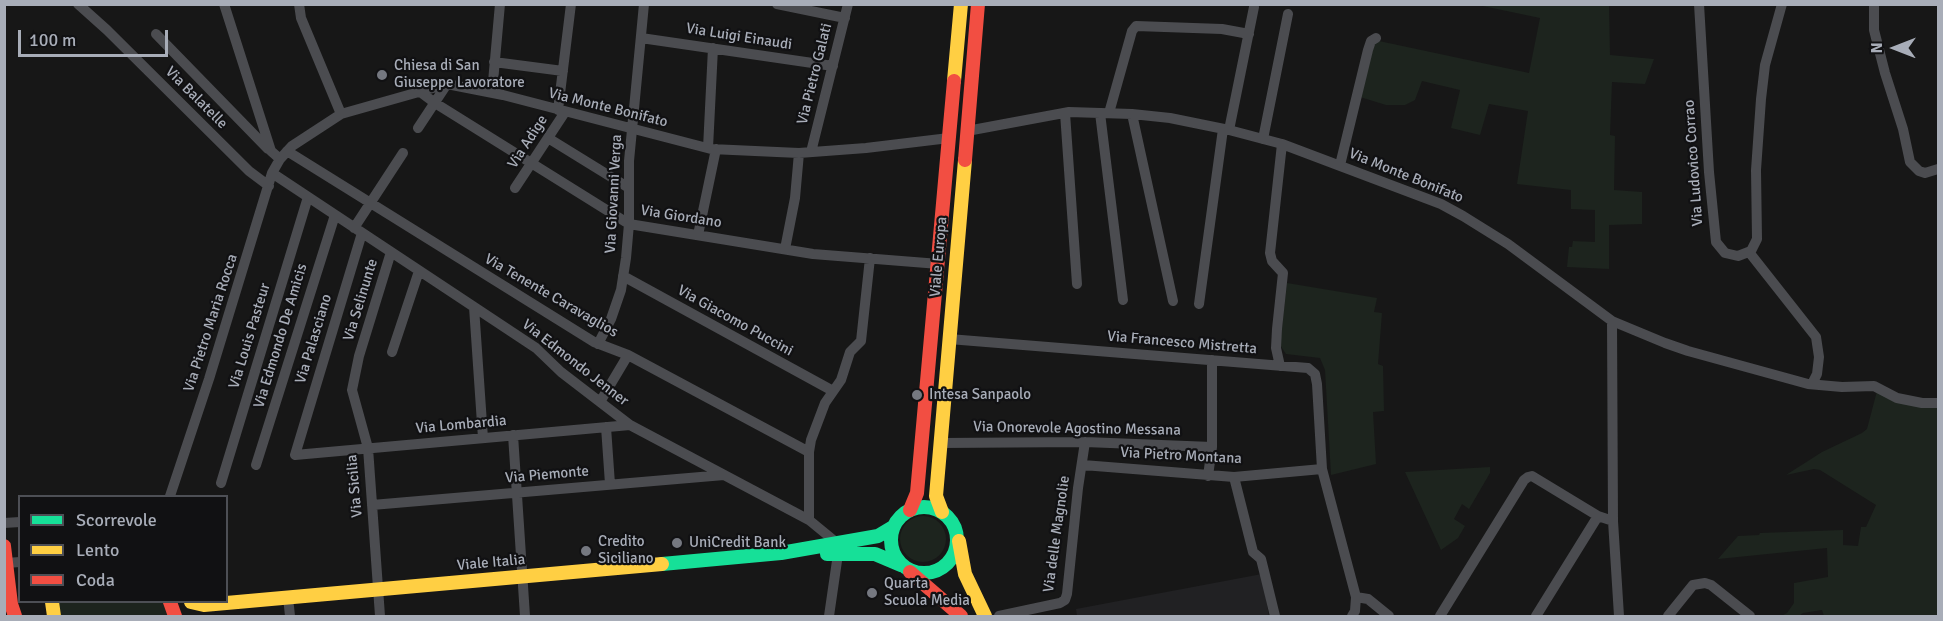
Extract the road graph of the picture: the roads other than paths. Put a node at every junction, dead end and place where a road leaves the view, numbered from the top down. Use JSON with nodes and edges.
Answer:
{"nodes":[{"id":1,"x":78,"y":4,"type":"edge"},
{"id":2,"x":224,"y":4,"type":"edge"},
{"id":3,"x":299,"y":4,"type":"edge"},
{"id":4,"x":500,"y":4,"type":"edge"},
{"id":5,"x":571,"y":4,"type":"edge"},
{"id":6,"x":644,"y":4,"type":"edge"},
{"id":7,"x":777,"y":4,"type":"edge"},
{"id":8,"x":848,"y":4,"type":"edge"},
{"id":9,"x":961,"y":4,"type":"edge"},
{"id":10,"x":978,"y":4,"type":"edge"},
{"id":11,"x":1699,"y":4,"type":"edge"},
{"id":12,"x":1782,"y":4,"type":"edge"},
{"id":13,"x":1874,"y":4,"type":"edge"},
{"id":14,"x":1254,"y":7,"type":"dead end"},
{"id":15,"x":1288,"y":14,"type":"dead end"},
{"id":16,"x":845,"y":18,"type":"junction"},
{"id":17,"x":156,"y":34,"type":"dead end"},
{"id":18,"x":1249,"y":34,"type":"junction"},
{"id":19,"x":640,"y":38,"type":"junction"},
{"id":20,"x":1376,"y":38,"type":"dead end"},
{"id":21,"x":713,"y":48,"type":"junction"},
{"id":22,"x":494,"y":62,"type":"junction"},
{"id":23,"x":833,"y":66,"type":"junction"},
{"id":24,"x":563,"y":71,"type":"junction"},
{"id":25,"x":447,"y":84,"type":"junction"},
{"id":26,"x":419,"y":91,"type":"junction"},
{"id":27,"x":492,"y":93,"type":"junction"},
{"id":28,"x":435,"y":103,"type":"junction"},
{"id":29,"x":562,"y":111,"type":"junction"},
{"id":30,"x":1065,"y":113,"type":"junction"},
{"id":31,"x":1105,"y":113,"type":"junction"},
{"id":32,"x":341,"y":114,"type":"junction"},
{"id":33,"x":1132,"y":114,"type":"junction"},
{"id":34,"x":418,"y":128,"type":"dead end"},
{"id":35,"x":632,"y":129,"type":"junction"},
{"id":36,"x":1226,"y":130,"type":"junction"},
{"id":37,"x":967,"y":131,"type":"junction"},
{"id":38,"x":548,"y":138,"type":"junction"},
{"id":39,"x":949,"y":138,"type":"junction"},
{"id":40,"x":1263,"y":139,"type":"junction"},
{"id":41,"x":1282,"y":144,"type":"junction"},
{"id":42,"x":712,"y":149,"type":"junction"},
{"id":43,"x":271,"y":151,"type":"junction"},
{"id":44,"x":811,"y":152,"type":"junction"},
{"id":45,"x":403,"y":153,"type":"dead end"},
{"id":46,"x":798,"y":153,"type":"junction"},
{"id":47,"x":283,"y":155,"type":"junction"},
{"id":48,"x":531,"y":164,"type":"junction"},
{"id":49,"x":1340,"y":165,"type":"junction"},
{"id":50,"x":1938,"y":169,"type":"edge"},
{"id":51,"x":272,"y":173,"type":"junction"},
{"id":52,"x":268,"y":186,"type":"junction"},
{"id":53,"x":516,"y":188,"type":"dead end"},
{"id":54,"x":629,"y":188,"type":"junction"},
{"id":55,"x":308,"y":197,"type":"junction"},
{"id":56,"x":370,"y":203,"type":"junction"},
{"id":57,"x":335,"y":215,"type":"junction"},
{"id":58,"x":629,"y":224,"type":"junction"},
{"id":59,"x":358,"y":230,"type":"junction"},
{"id":60,"x":698,"y":235,"type":"junction"},
{"id":61,"x":785,"y":249,"type":"junction"},
{"id":62,"x":391,"y":252,"type":"junction"},
{"id":63,"x":1749,"y":252,"type":"junction"},
{"id":64,"x":870,"y":258,"type":"junction"},
{"id":65,"x":939,"y":264,"type":"junction"},
{"id":66,"x":419,"y":271,"type":"junction"},
{"id":67,"x":623,"y":276,"type":"junction"},
{"id":68,"x":1077,"y":284,"type":"dead end"},
{"id":69,"x":1124,"y":300,"type":"dead end"},
{"id":70,"x":1173,"y":301,"type":"dead end"},
{"id":71,"x":1199,"y":304,"type":"dead end"},
{"id":72,"x":474,"y":307,"type":"junction"},
{"id":73,"x":1612,"y":321,"type":"junction"},
{"id":74,"x":949,"y":339,"type":"junction"},
{"id":75,"x":598,"y":344,"type":"junction"},
{"id":76,"x":392,"y":352,"type":"dead end"},
{"id":77,"x":628,"y":355,"type":"junction"},
{"id":78,"x":359,"y":356,"type":"joint"},
{"id":79,"x":1212,"y":360,"type":"junction"},
{"id":80,"x":1280,"y":366,"type":"junction"},
{"id":81,"x":1812,"y":384,"type":"junction"},
{"id":82,"x":833,"y":391,"type":"junction"},
{"id":83,"x":600,"y":402,"type":"junction"},
{"id":84,"x":1938,"y":403,"type":"edge"},
{"id":85,"x":630,"y":425,"type":"junction"},
{"id":86,"x":606,"y":427,"type":"junction"},
{"id":87,"x":513,"y":435,"type":"junction"},
{"id":88,"x":483,"y":438,"type":"junction"},
{"id":89,"x":1085,"y":442,"type":"junction"},
{"id":90,"x":941,"y":443,"type":"junction"},
{"id":91,"x":1212,"y":447,"type":"junction"},
{"id":92,"x":368,"y":448,"type":"junction"},
{"id":93,"x":809,"y":452,"type":"junction"},
{"id":94,"x":295,"y":455,"type":"joint"},
{"id":95,"x":256,"y":465,"type":"dead end"},
{"id":96,"x":1083,"y":465,"type":"junction"},
{"id":97,"x":1322,"y":469,"type":"junction"},
{"id":98,"x":724,"y":475,"type":"junction"},
{"id":99,"x":1208,"y":476,"type":"junction"},
{"id":100,"x":1234,"y":477,"type":"junction"},
{"id":101,"x":221,"y":483,"type":"dead end"},
{"id":102,"x":610,"y":484,"type":"junction"},
{"id":103,"x":517,"y":492,"type":"junction"},
{"id":104,"x":170,"y":495,"type":"edge"},
{"id":105,"x":372,"y":505,"type":"junction"},
{"id":106,"x":910,"y":510,"type":"junction"},
{"id":107,"x":942,"y":512,"type":"junction"},
{"id":108,"x":1598,"y":516,"type":"junction"},
{"id":109,"x":809,"y":520,"type":"junction"},
{"id":110,"x":1613,"y":521,"type":"junction"},
{"id":111,"x":893,"y":527,"type":"junction"},
{"id":112,"x":957,"y":536,"type":"junction"},
{"id":113,"x":4,"y":546,"type":"edge"},
{"id":114,"x":838,"y":548,"type":"junction"},
{"id":115,"x":13,"y":562,"type":"edge"},
{"id":116,"x":904,"y":567,"type":"junction"},
{"id":117,"x":522,"y":576,"type":"junction"},
{"id":118,"x":378,"y":589,"type":"junction"},
{"id":119,"x":288,"y":597,"type":"junction"},
{"id":120,"x":1356,"y":597,"type":"junction"},
{"id":121,"x":228,"y":601,"type":"edge"},
{"id":122,"x":197,"y":603,"type":"edge"},
{"id":123,"x":15,"y":616,"type":"edge"},
{"id":124,"x":188,"y":616,"type":"edge"},
{"id":125,"x":290,"y":616,"type":"edge"},
{"id":126,"x":380,"y":616,"type":"edge"},
{"id":127,"x":525,"y":616,"type":"edge"},
{"id":128,"x":829,"y":616,"type":"edge"},
{"id":129,"x":961,"y":616,"type":"edge"},
{"id":130,"x":985,"y":616,"type":"edge"},
{"id":131,"x":999,"y":616,"type":"edge"},
{"id":132,"x":1275,"y":616,"type":"edge"},
{"id":133,"x":1352,"y":616,"type":"edge"},
{"id":134,"x":1389,"y":616,"type":"edge"},
{"id":135,"x":1440,"y":616,"type":"edge"},
{"id":136,"x":1536,"y":616,"type":"edge"},
{"id":137,"x":1619,"y":616,"type":"edge"},
{"id":138,"x":1668,"y":616,"type":"edge"},
{"id":139,"x":1750,"y":616,"type":"edge"}],
"edges":[{"from":1,"to":52,"type":"street","name":"Via Balatelle"},
{"from":2,"to":43,"type":"street"},
{"from":3,"to":32,"type":"street"},
{"from":4,"to":22,"type":"street"},
{"from":5,"to":24,"type":"street"},
{"from":6,"to":19,"type":"street","name":"Via Giovanni Verga"},
{"from":7,"to":16,"type":"street"},
{"from":8,"to":16,"type":"street","name":"Via Pietro Galati"},
{"from":9,"to":39,"type":"street","name":"Viale Europa"},
{"from":10,"to":37,"type":"street","name":"Viale Europa"},
{"from":11,"to":63,"type":"street","name":"Via Ludovico Corrao"},
{"from":12,"to":63,"type":"street"},
{"from":13,"to":50,"type":"street"},
{"from":14,"to":18,"type":"street"},
{"from":15,"to":40,"type":"street"},
{"from":16,"to":23,"type":"street","name":"Via Pietro Galati"},
{"from":17,"to":43,"type":"street","name":"Via Tenente Caravaglios"},
{"from":18,"to":31,"type":"street"},
{"from":18,"to":36,"type":"street"},
{"from":19,"to":21,"type":"street","name":"Via Luigi Einaudi"},
{"from":19,"to":35,"type":"street","name":"Via Giovanni Verga"},
{"from":20,"to":49,"type":"street"},
{"from":21,"to":23,"type":"street","name":"Via Luigi Einaudi"},
{"from":21,"to":42,"type":"street"},
{"from":22,"to":24,"type":"street"},
{"from":22,"to":27,"type":"street"},
{"from":23,"to":44,"type":"street","name":"Via Pietro Galati"},
{"from":24,"to":29,"type":"street"},
{"from":25,"to":26,"type":"street","name":"Via Monte Bonifato"},
{"from":25,"to":27,"type":"street","name":"Via Monte Bonifato"},
{"from":25,"to":28,"type":"street"},
{"from":26,"to":28,"type":"street","name":"Via Giordano"},
{"from":26,"to":32,"type":"street","name":"Via Monte Bonifato"},
{"from":27,"to":29,"type":"street","name":"Via Monte Bonifato"},
{"from":28,"to":34,"type":"street"},
{"from":28,"to":48,"type":"street","name":"Via Giordano"},
{"from":29,"to":35,"type":"street","name":"Via Monte Bonifato"},
{"from":29,"to":38,"type":"street","name":"Via Adige"},
{"from":30,"to":31,"type":"street","name":"Via Monte Bonifato"},
{"from":30,"to":37,"type":"street","name":"Via Monte Bonifato"},
{"from":30,"to":68,"type":"street"},
{"from":31,"to":33,"type":"street","name":"Via Monte Bonifato"},
{"from":31,"to":69,"type":"street"},
{"from":32,"to":47,"type":"street","name":"Via Monte Bonifato"},
{"from":33,"to":36,"type":"street","name":"Via Monte Bonifato"},
{"from":33,"to":70,"type":"street"},
{"from":35,"to":42,"type":"street","name":"Via Monte Bonifato"},
{"from":35,"to":54,"type":"street","name":"Via Giovanni Verga"},
{"from":36,"to":40,"type":"street","name":"Via Monte Bonifato"},
{"from":36,"to":71,"type":"street"},
{"from":37,"to":74,"type":"street","name":"Viale Europa"},
{"from":38,"to":48,"type":"street","name":"Via Adige"},
{"from":38,"to":54,"type":"street"},
{"from":39,"to":44,"type":"street","name":"Via Monte Bonifato"},
{"from":39,"to":65,"type":"street","name":"Viale Europa"},
{"from":40,"to":41,"type":"street","name":"Via Monte Bonifato"},
{"from":41,"to":49,"type":"street","name":"Via Monte Bonifato"},
{"from":41,"to":80,"type":"street"},
{"from":42,"to":46,"type":"street","name":"Via Monte Bonifato"},
{"from":42,"to":60,"type":"street"},
{"from":43,"to":47,"type":"street","name":"Via Tenente Caravaglios"},
{"from":44,"to":46,"type":"street","name":"Via Monte Bonifato"},
{"from":45,"to":56,"type":"street","name":"Via Palasciano"},
{"from":46,"to":61,"type":"street"},
{"from":47,"to":51,"type":"street","name":"Via Pietro Maria Rocca"},
{"from":47,"to":56,"type":"street","name":"Via Tenente Caravaglios"},
{"from":48,"to":53,"type":"street","name":"Via Adige"},
{"from":48,"to":58,"type":"street","name":"Via Giordano"},
{"from":49,"to":73,"type":"street","name":"Via Monte Bonifato"},
{"from":51,"to":52,"type":"street","name":"Via Pietro Maria Rocca"},
{"from":51,"to":55,"type":"street","name":"Via Edmondo Jenner"},
{"from":52,"to":104,"type":"street","name":"Via Pietro Maria Rocca"},
{"from":54,"to":58,"type":"street","name":"Via Giovanni Verga"},
{"from":55,"to":57,"type":"street","name":"Via Edmondo Jenner"},
{"from":55,"to":101,"type":"street","name":"Via Louis Pasteur"},
{"from":56,"to":59,"type":"street","name":"Via Palasciano"},
{"from":56,"to":75,"type":"street","name":"Via Tenente Caravaglios"},
{"from":57,"to":59,"type":"street","name":"Via Edmondo Jenner"},
{"from":57,"to":95,"type":"street","name":"Via Edmondo De Amicis"},
{"from":58,"to":60,"type":"street","name":"Via Giordano"},
{"from":58,"to":67,"type":"street","name":"Via Giovanni Verga"},
{"from":59,"to":62,"type":"street","name":"Via Edmondo Jenner"},
{"from":59,"to":94,"type":"street","name":"Via Palasciano"},
{"from":60,"to":61,"type":"street","name":"Via Giordano"},
{"from":61,"to":64,"type":"street","name":"Via Giordano"},
{"from":62,"to":66,"type":"street","name":"Via Edmondo Jenner"},
{"from":62,"to":78,"type":"street","name":"Via Selinunte"},
{"from":63,"to":81,"type":"street"},
{"from":64,"to":65,"type":"street","name":"Via Giordano"},
{"from":64,"to":82,"type":"street"},
{"from":65,"to":106,"type":"street","name":"Viale Europa"},
{"from":66,"to":72,"type":"street","name":"Via Edmondo Jenner"},
{"from":66,"to":76,"type":"street"},
{"from":67,"to":75,"type":"street","name":"Via Giovanni Verga"},
{"from":67,"to":82,"type":"street","name":"Via Giacomo Puccini"},
{"from":72,"to":83,"type":"street","name":"Via Edmondo Jenner"},
{"from":72,"to":88,"type":"street"},
{"from":73,"to":81,"type":"street","name":"Via Monte Bonifato"},
{"from":73,"to":110,"type":"street"},
{"from":74,"to":79,"type":"street","name":"Via Francesco Mistretta"},
{"from":74,"to":90,"type":"street","name":"Viale Europa"},
{"from":75,"to":77,"type":"street","name":"Via Tenente Caravaglios"},
{"from":77,"to":83,"type":"street"},
{"from":77,"to":93,"type":"street","name":"Via Tenente Caravaglios"},
{"from":78,"to":92,"type":"street","name":"Via Sicilia"},
{"from":79,"to":80,"type":"street","name":"Via Francesco Mistretta"},
{"from":79,"to":91,"type":"street"},
{"from":80,"to":97,"type":"street","name":"Via Francesco Mistretta"},
{"from":81,"to":84,"type":"street","name":"Via Monte Bonifato"},
{"from":82,"to":93,"type":"street"},
{"from":83,"to":85,"type":"street","name":"Via Edmondo Jenner"},
{"from":85,"to":86,"type":"street","name":"Via Lombardia"},
{"from":85,"to":98,"type":"street","name":"Via Edmondo Jenner"},
{"from":86,"to":87,"type":"street","name":"Via Lombardia"},
{"from":86,"to":102,"type":"street"},
{"from":87,"to":88,"type":"street","name":"Via Lombardia"},
{"from":87,"to":103,"type":"street"},
{"from":88,"to":92,"type":"street","name":"Via Lombardia"},
{"from":89,"to":90,"type":"street","name":"Via Onorevole Agostino Messana"},
{"from":89,"to":91,"type":"street","name":"Via Onorevole Agostino Messana"},
{"from":89,"to":96,"type":"street","name":"Via delle Magnolie"},
{"from":90,"to":107,"type":"street","name":"Viale Europa"},
{"from":91,"to":99,"type":"street"},
{"from":92,"to":94,"type":"street","name":"Via Lombardia"},
{"from":92,"to":105,"type":"street","name":"Via Sicilia"},
{"from":93,"to":109,"type":"street"},
{"from":96,"to":99,"type":"street","name":"Via Pietro Montana"},
{"from":96,"to":131,"type":"street","name":"Via delle Magnolie"},
{"from":97,"to":100,"type":"street","name":"Via Pietro Montana"},
{"from":97,"to":120,"type":"street"},
{"from":98,"to":102,"type":"street","name":"Via Piemonte"},
{"from":98,"to":109,"type":"street","name":"Via Edmondo Jenner"},
{"from":99,"to":100,"type":"street","name":"Via Pietro Montana"},
{"from":100,"to":132,"type":"street"},
{"from":102,"to":103,"type":"street","name":"Via Piemonte"},
{"from":103,"to":105,"type":"street","name":"Via Piemonte"},
{"from":103,"to":117,"type":"street"},
{"from":105,"to":118,"type":"street","name":"Via Sicilia"},
{"from":106,"to":107,"type":"street"},
{"from":106,"to":111,"type":"street"},
{"from":107,"to":112,"type":"street"},
{"from":108,"to":110,"type":"street"},
{"from":108,"to":135,"type":"street"},
{"from":108,"to":136,"type":"street"},
{"from":109,"to":114,"type":"street","name":"Via Edmondo Jenner"},
{"from":110,"to":137,"type":"street"},
{"from":111,"to":114,"type":"street","name":"Viale Italia"},
{"from":111,"to":116,"type":"street"},
{"from":112,"to":116,"type":"street"},
{"from":112,"to":130,"type":"street"},
{"from":113,"to":115,"type":"street"},
{"from":114,"to":116,"type":"street","name":"Viale Italia"},
{"from":114,"to":117,"type":"street","name":"Viale Italia"},
{"from":114,"to":128,"type":"street"},
{"from":115,"to":123,"type":"street"},
{"from":116,"to":129,"type":"street"},
{"from":117,"to":118,"type":"street","name":"Viale Italia"},
{"from":117,"to":127,"type":"street"},
{"from":118,"to":119,"type":"street","name":"Viale Italia"},
{"from":118,"to":126,"type":"street","name":"Via Sicilia"},
{"from":119,"to":121,"type":"street","name":"Viale Italia"},
{"from":119,"to":125,"type":"street"},
{"from":120,"to":133,"type":"street"},
{"from":120,"to":134,"type":"street"},
{"from":122,"to":124,"type":"street","name":"Viale Italia"},
{"from":138,"to":139,"type":"street"}]}
